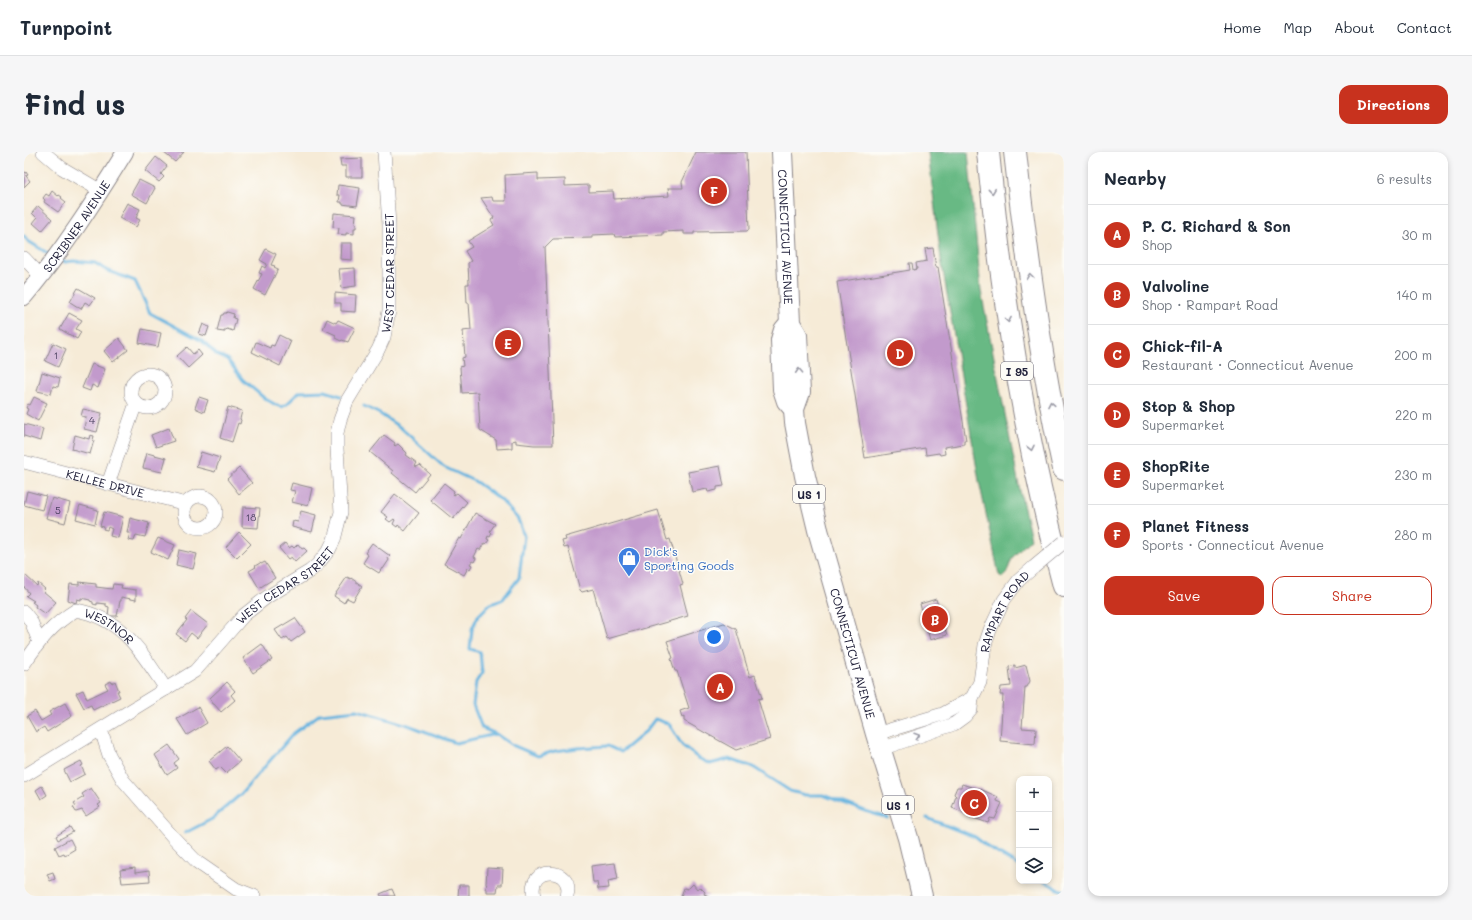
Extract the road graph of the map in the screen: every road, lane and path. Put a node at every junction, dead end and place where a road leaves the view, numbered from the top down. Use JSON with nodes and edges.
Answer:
{"nodes":[{"id":1,"x":43,"y":152,"type":"edge"},
{"id":2,"x":125,"y":152,"type":"edge"},
{"id":3,"x":384,"y":152,"type":"edge"},
{"id":4,"x":782,"y":152,"type":"edge"},
{"id":5,"x":988,"y":152,"type":"edge"},
{"id":6,"x":1015,"y":152,"type":"edge"},
{"id":7,"x":101,"y":191,"type":"junction"},
{"id":8,"x":24,"y":258,"type":"edge"},
{"id":9,"x":41,"y":276,"type":"junction"},
{"id":10,"x":24,"y":298,"type":"edge"},
{"id":11,"x":136,"y":403,"type":"dead end"},
{"id":12,"x":24,"y":462,"type":"edge"},
{"id":13,"x":1064,"y":470,"type":"edge"},
{"id":14,"x":108,"y":484,"type":"junction"},
{"id":15,"x":186,"y":504,"type":"dead end"},
{"id":16,"x":1064,"y":542,"type":"edge"},
{"id":17,"x":1064,"y":586,"type":"edge"},
{"id":18,"x":24,"y":612,"type":"edge"},
{"id":19,"x":39,"y":642,"type":"junction"},
{"id":20,"x":24,"y":664,"type":"edge"},
{"id":21,"x":166,"y":689,"type":"junction"},
{"id":22,"x":101,"y":730,"type":"junction"},
{"id":23,"x":878,"y":742,"type":"junction"},
{"id":24,"x":24,"y":776,"type":"edge"},
{"id":25,"x":254,"y":896,"type":"edge"},
{"id":26,"x":534,"y":896,"type":"edge"},
{"id":27,"x":566,"y":896,"type":"edge"},
{"id":28,"x":922,"y":896,"type":"edge"}],
"edges":[{"from":1,"to":7,"type":"street"},
{"from":2,"to":7,"type":"street","name":"SCRIBNER AVENUE"},
{"from":3,"to":21,"type":"street","name":"WEST CEDAR STREET"},
{"from":4,"to":23,"type":"main road","name":"CONNECTICUT AVENUE","number":"US 1"},
{"from":5,"to":17,"type":"highway","number":"I 95","one_way":true},
{"from":13,"to":6,"type":"highway","number":"I 95","one_way":true},
{"from":7,"to":9,"type":"street","name":"SCRIBNER AVENUE"},
{"from":8,"to":9,"type":"street"},
{"from":9,"to":10,"type":"street","name":"SCRIBNER AVENUE"},
{"from":11,"to":14,"type":"street"},
{"from":12,"to":14,"type":"street","name":"KELLEE DRIVE"},
{"from":14,"to":15,"type":"street","name":"KELLEE DRIVE"},
{"from":16,"to":23,"type":"street","name":"RAMPART ROAD","bridge":true},
{"from":18,"to":19,"type":"street"},
{"from":19,"to":20,"type":"street","name":"WESTNOR"},
{"from":19,"to":21,"type":"street","name":"WESTNOR"},
{"from":21,"to":22,"type":"street","name":"WEST CEDAR STREET"},
{"from":22,"to":24,"type":"street","name":"WEST CEDAR STREET"},
{"from":22,"to":25,"type":"street"},
{"from":23,"to":28,"type":"main road","name":"CONNECTICUT AVENUE","number":"US 1"},
{"from":26,"to":27,"type":"street"}]}
